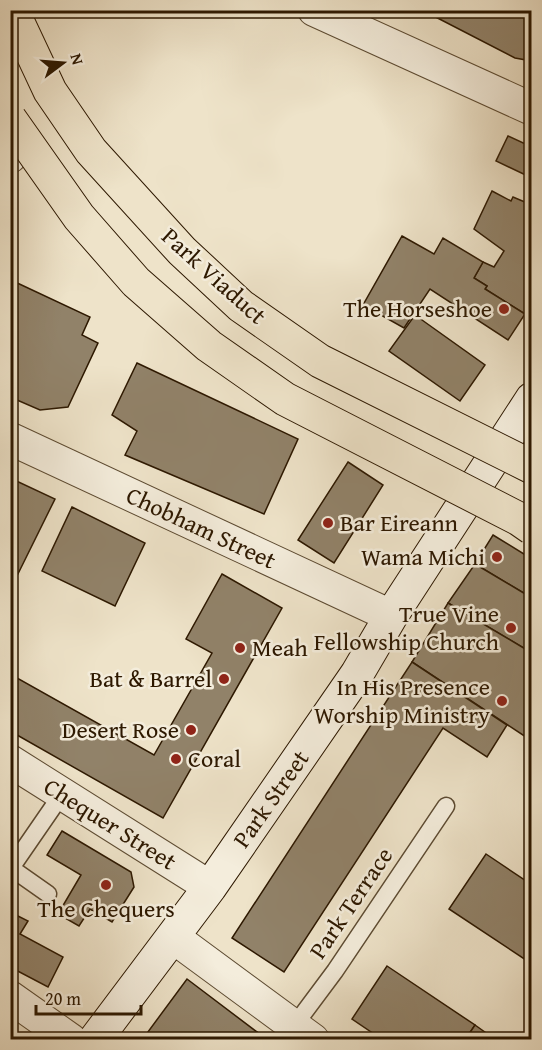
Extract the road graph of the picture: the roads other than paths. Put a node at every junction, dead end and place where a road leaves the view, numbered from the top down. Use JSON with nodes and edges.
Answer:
{"nodes":[{"id":1,"x":12,"y":10,"type":"edge"},
{"id":2,"x":314,"y":10,"type":"edge"},
{"id":3,"x":531,"y":109,"type":"edge"},
{"id":4,"x":12,"y":122,"type":"edge"},
{"id":5,"x":10,"y":157,"type":"edge"},
{"id":6,"x":531,"y":399,"type":"edge"},
{"id":7,"x":11,"y":440,"type":"edge"},
{"id":8,"x":531,"y":467,"type":"edge"},
{"id":9,"x":531,"y":528,"type":"edge"},
{"id":10,"x":391,"y":616,"type":"junction"},
{"id":11,"x":10,"y":761,"type":"edge"},
{"id":12,"x":62,"y":794,"type":"junction"},
{"id":13,"x":446,"y":806,"type":"dead end"},
{"id":14,"x":210,"y":887,"type":"junction"},
{"id":15,"x":48,"y":894,"type":"dead end"},
{"id":16,"x":173,"y":938,"type":"junction"},
{"id":17,"x":10,"y":997,"type":"edge"},
{"id":18,"x":303,"y":1033,"type":"edge"},
{"id":19,"x":71,"y":1040,"type":"edge"},
{"id":20,"x":95,"y":1040,"type":"edge"}],
"edges":[{"from":1,"to":8,"type":"highway","name":"Park Viaduct","bridge":true},
{"from":2,"to":3,"type":"street"},
{"from":4,"to":5,"type":"street"},
{"from":4,"to":9,"type":"highway","bridge":true},
{"from":6,"to":10,"type":"street","name":"Park Street"},
{"from":7,"to":10,"type":"street","name":"Chobham Street"},
{"from":10,"to":14,"type":"street","name":"Park Street"},
{"from":11,"to":12,"type":"street","name":"Chequer Street"},
{"from":12,"to":14,"type":"street","name":"Chequer Street"},
{"from":12,"to":15,"type":"lane"},
{"from":13,"to":18,"type":"lane","name":"Park Terrace"},
{"from":14,"to":16,"type":"street","name":"Park Street"},
{"from":16,"to":18,"type":"street"},
{"from":16,"to":20,"type":"street","name":"Park Street"},
{"from":17,"to":19,"type":"street"}]}
